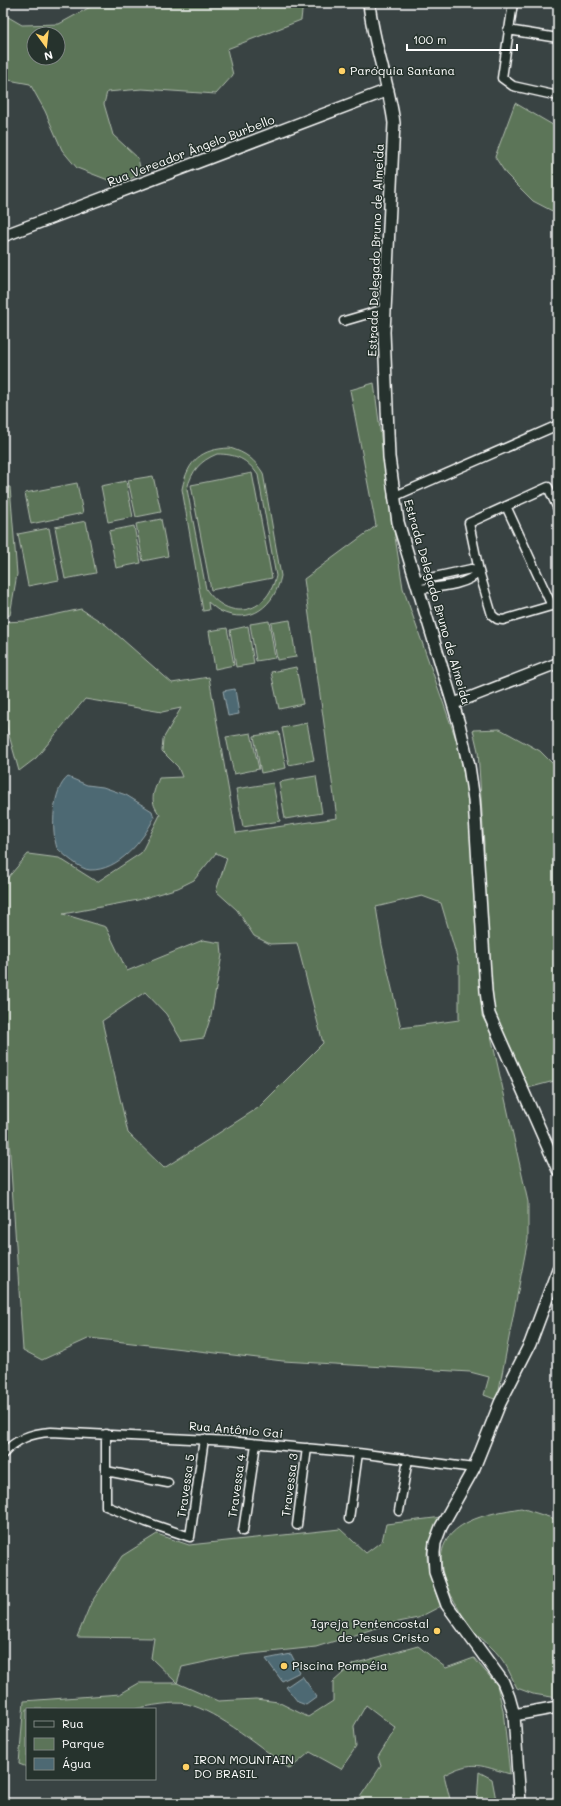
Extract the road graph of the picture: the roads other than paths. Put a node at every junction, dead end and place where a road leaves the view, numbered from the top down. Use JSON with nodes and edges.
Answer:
{"nodes":[{"id":1,"x":369,"y":3,"type":"edge"},
{"id":2,"x":513,"y":3,"type":"edge"},
{"id":3,"x":508,"y":30,"type":"junction"},
{"id":4,"x":558,"y":38,"type":"edge"},
{"id":5,"x":388,"y":90,"type":"junction"},
{"id":6,"x":558,"y":96,"type":"edge"},
{"id":7,"x":3,"y":236,"type":"edge"},
{"id":8,"x":385,"y":309,"type":"junction"},
{"id":9,"x":344,"y":321,"type":"dead end"},
{"id":10,"x":558,"y":425,"type":"edge"},
{"id":11,"x":394,"y":497,"type":"junction"},
{"id":12,"x":506,"y":506,"type":"junction"},
{"id":13,"x":558,"y":509,"type":"edge"},
{"id":14,"x":479,"y":571,"type":"junction"},
{"id":15,"x":417,"y":585,"type":"junction"},
{"id":16,"x":555,"y":605,"type":"edge"},
{"id":17,"x":558,"y":663,"type":"edge"},
{"id":18,"x":453,"y":704,"type":"junction"},
{"id":19,"x":558,"y":1170,"type":"edge"},
{"id":20,"x":558,"y":1269,"type":"edge"},
{"id":21,"x":106,"y":1434,"type":"junction"},
{"id":22,"x":204,"y":1439,"type":"junction"},
{"id":23,"x":256,"y":1444,"type":"junction"},
{"id":24,"x":306,"y":1448,"type":"junction"},
{"id":25,"x":358,"y":1453,"type":"junction"},
{"id":26,"x":3,"y":1454,"type":"edge"},
{"id":27,"x":408,"y":1459,"type":"junction"},
{"id":28,"x":474,"y":1468,"type":"junction"},
{"id":29,"x":106,"y":1471,"type":"junction"},
{"id":30,"x":168,"y":1483,"type":"dead end"},
{"id":31,"x":399,"y":1511,"type":"dead end"},
{"id":32,"x":349,"y":1519,"type":"dead end"},
{"id":33,"x":297,"y":1525,"type":"dead end"},
{"id":34,"x":243,"y":1531,"type":"dead end"},
{"id":35,"x":558,"y":1707,"type":"edge"},
{"id":36,"x":514,"y":1716,"type":"junction"},
{"id":37,"x":520,"y":1803,"type":"edge"}],
"edges":[{"from":1,"to":5,"type":"main road","name":"Estrada Delegado Bruno de Almeida"},
{"from":2,"to":3,"type":"street"},
{"from":3,"to":4,"type":"street"},
{"from":3,"to":6,"type":"street"},
{"from":5,"to":7,"type":"main road","name":"Rua Vereador Ângelo Burbello"},
{"from":5,"to":8,"type":"main road","name":"Estrada Delegado Bruno de Almeida"},
{"from":8,"to":9,"type":"street"},
{"from":8,"to":11,"type":"main road","name":"Estrada Delegado Bruno de Almeida"},
{"from":10,"to":11,"type":"street"},
{"from":11,"to":15,"type":"main road","name":"Estrada Delegado Bruno de Almeida"},
{"from":12,"to":13,"type":"street"},
{"from":12,"to":14,"type":"street"},
{"from":12,"to":16,"type":"street"},
{"from":14,"to":15,"type":"street"},
{"from":14,"to":15,"type":"street"},
{"from":14,"to":16,"type":"street"},
{"from":15,"to":18,"type":"main road","name":"Estrada Delegado Bruno de Almeida"},
{"from":17,"to":18,"type":"street"},
{"from":18,"to":19,"type":"main road","name":"Estrada Delegado Bruno de Almeida"},
{"from":20,"to":28,"type":"main road"},
{"from":21,"to":22,"type":"street","name":"Rua Antônio Gai"},
{"from":21,"to":26,"type":"street","name":"Rua Antônio Gai"},
{"from":21,"to":29,"type":"street"},
{"from":22,"to":23,"type":"street","name":"Rua Antônio Gai"},
{"from":22,"to":29,"type":"street","name":"Travessa 5"},
{"from":23,"to":24,"type":"street","name":"Rua Antônio Gai"},
{"from":23,"to":34,"type":"street","name":"Travessa 4"},
{"from":24,"to":25,"type":"street","name":"Rua Antônio Gai"},
{"from":24,"to":33,"type":"street","name":"Travessa 3"},
{"from":25,"to":27,"type":"street","name":"Rua Antônio Gai"},
{"from":25,"to":32,"type":"street"},
{"from":27,"to":28,"type":"street","name":"Rua Antônio Gai"},
{"from":27,"to":31,"type":"street"},
{"from":28,"to":36,"type":"main road"},
{"from":29,"to":30,"type":"street"},
{"from":35,"to":36,"type":"main road"},
{"from":36,"to":37,"type":"main road"}]}
